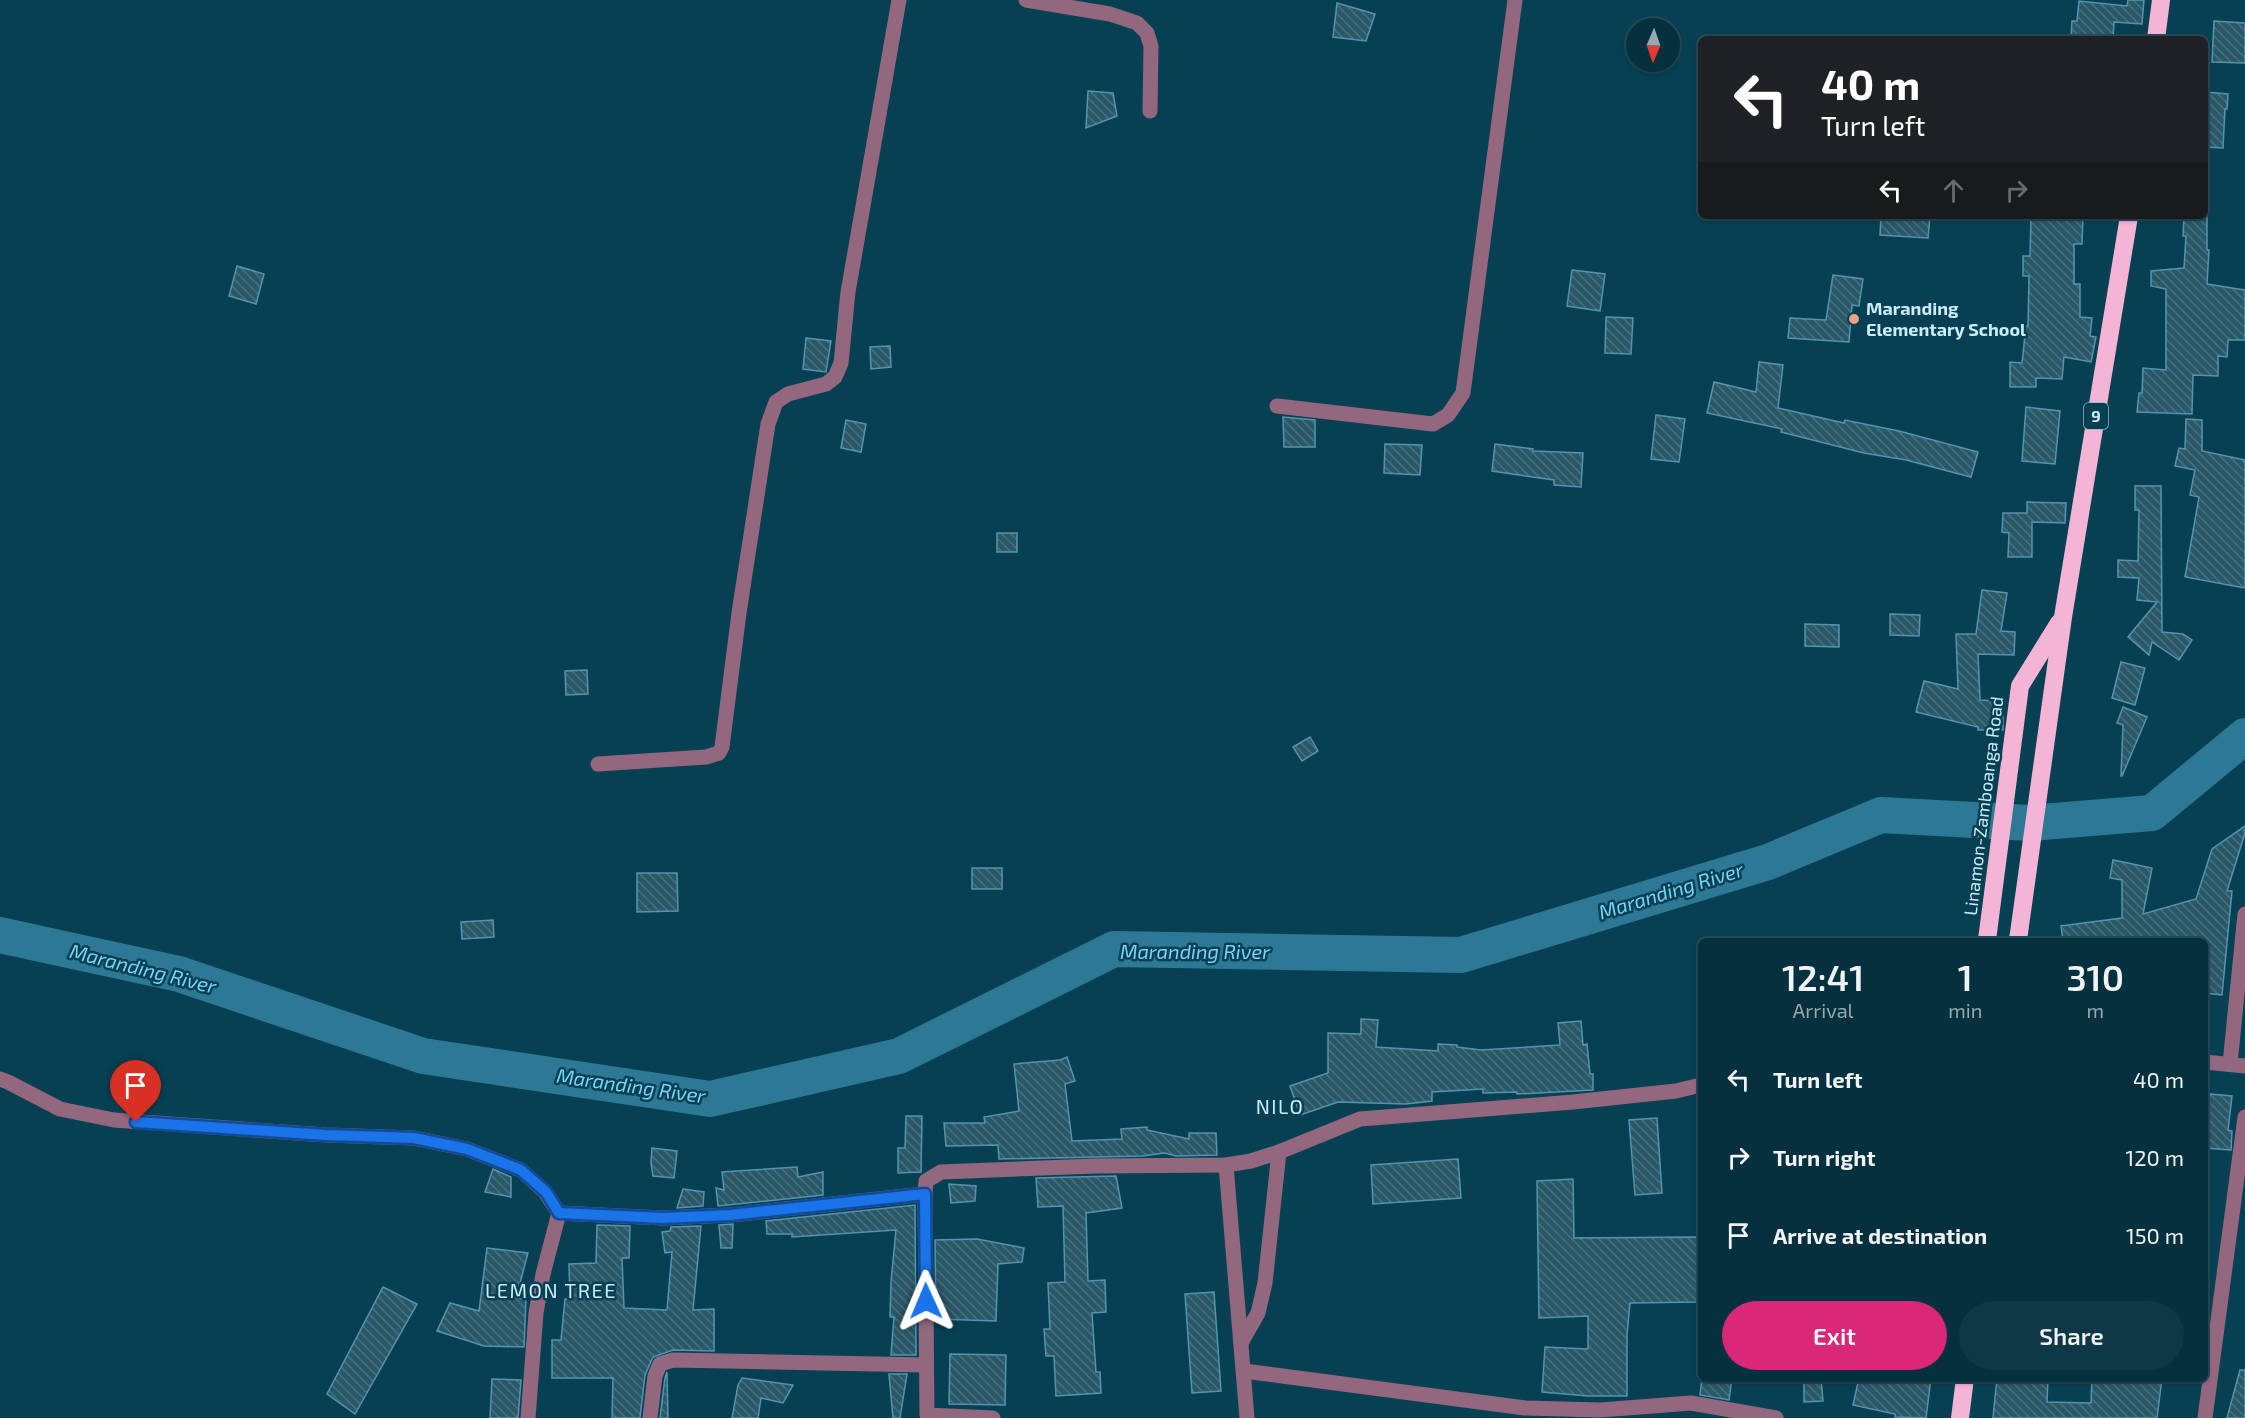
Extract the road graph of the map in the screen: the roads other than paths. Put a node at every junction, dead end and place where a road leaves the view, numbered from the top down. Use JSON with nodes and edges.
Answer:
{"nodes":[{"id":1,"x":899,"y":0,"type":"edge"},
{"id":2,"x":1026,"y":0,"type":"edge"},
{"id":3,"x":1515,"y":0,"type":"edge"},
{"id":4,"x":2160,"y":0,"type":"edge"},
{"id":5,"x":2156,"y":36,"type":"edge"},
{"id":6,"x":1150,"y":111,"type":"dead end"},
{"id":7,"x":2129,"y":219,"type":"edge"},
{"id":8,"x":1277,"y":406,"type":"dead end"},
{"id":9,"x":2063,"y":617,"type":"junction"},
{"id":10,"x":598,"y":765,"type":"dead end"},
{"id":11,"x":2245,"y":914,"type":"edge"},
{"id":12,"x":1987,"y":938,"type":"edge"},
{"id":13,"x":2018,"y":938,"type":"edge"},
{"id":14,"x":2208,"y":1062,"type":"edge"},
{"id":15,"x":2238,"y":1065,"type":"edge"},
{"id":16,"x":0,"y":1079,"type":"edge"},
{"id":17,"x":1698,"y":1086,"type":"edge"},
{"id":18,"x":2245,"y":1117,"type":"edge"},
{"id":19,"x":1279,"y":1152,"type":"junction"},
{"id":20,"x":1226,"y":1166,"type":"junction"},
{"id":21,"x":925,"y":1194,"type":"junction"},
{"id":22,"x":559,"y":1213,"type":"junction"},
{"id":23,"x":1241,"y":1343,"type":"junction"},
{"id":24,"x":926,"y":1365,"type":"junction"},
{"id":25,"x":1244,"y":1371,"type":"junction"},
{"id":26,"x":1964,"y":1382,"type":"edge"},
{"id":27,"x":926,"y":1416,"type":"edge"},
{"id":28,"x":528,"y":1418,"type":"edge"},
{"id":29,"x":650,"y":1418,"type":"edge"},
{"id":30,"x":993,"y":1418,"type":"edge"},
{"id":31,"x":1247,"y":1418,"type":"edge"},
{"id":32,"x":1776,"y":1418,"type":"edge"},
{"id":33,"x":1960,"y":1418,"type":"edge"},
{"id":34,"x":2205,"y":1418,"type":"edge"}],
"edges":[{"from":1,"to":10,"type":"street"},
{"from":2,"to":6,"type":"street"},
{"from":3,"to":8,"type":"street"},
{"from":4,"to":5,"type":"highway"},
{"from":7,"to":9,"type":"highway","name":"Linamon-Zamboanga Road","number":"9"},
{"from":9,"to":12,"type":"highway","name":"Linamon-Zamboanga Road","number":"9"},
{"from":9,"to":13,"type":"highway","name":"Linamon-Zamboanga Road","number":"9"},
{"from":11,"to":15,"type":"street"},
{"from":14,"to":15,"type":"street"},
{"from":16,"to":22,"type":"street"},
{"from":17,"to":19,"type":"street"},
{"from":18,"to":34,"type":"street"},
{"from":19,"to":20,"type":"street"},
{"from":19,"to":23,"type":"street"},
{"from":20,"to":21,"type":"street"},
{"from":20,"to":23,"type":"street"},
{"from":21,"to":22,"type":"street"},
{"from":21,"to":24,"type":"street"},
{"from":22,"to":28,"type":"street"},
{"from":23,"to":25,"type":"street"},
{"from":24,"to":27,"type":"street"},
{"from":24,"to":29,"type":"street"},
{"from":25,"to":31,"type":"street"},
{"from":25,"to":32,"type":"street"},
{"from":26,"to":33,"type":"highway"},
{"from":27,"to":30,"type":"street"}]}
